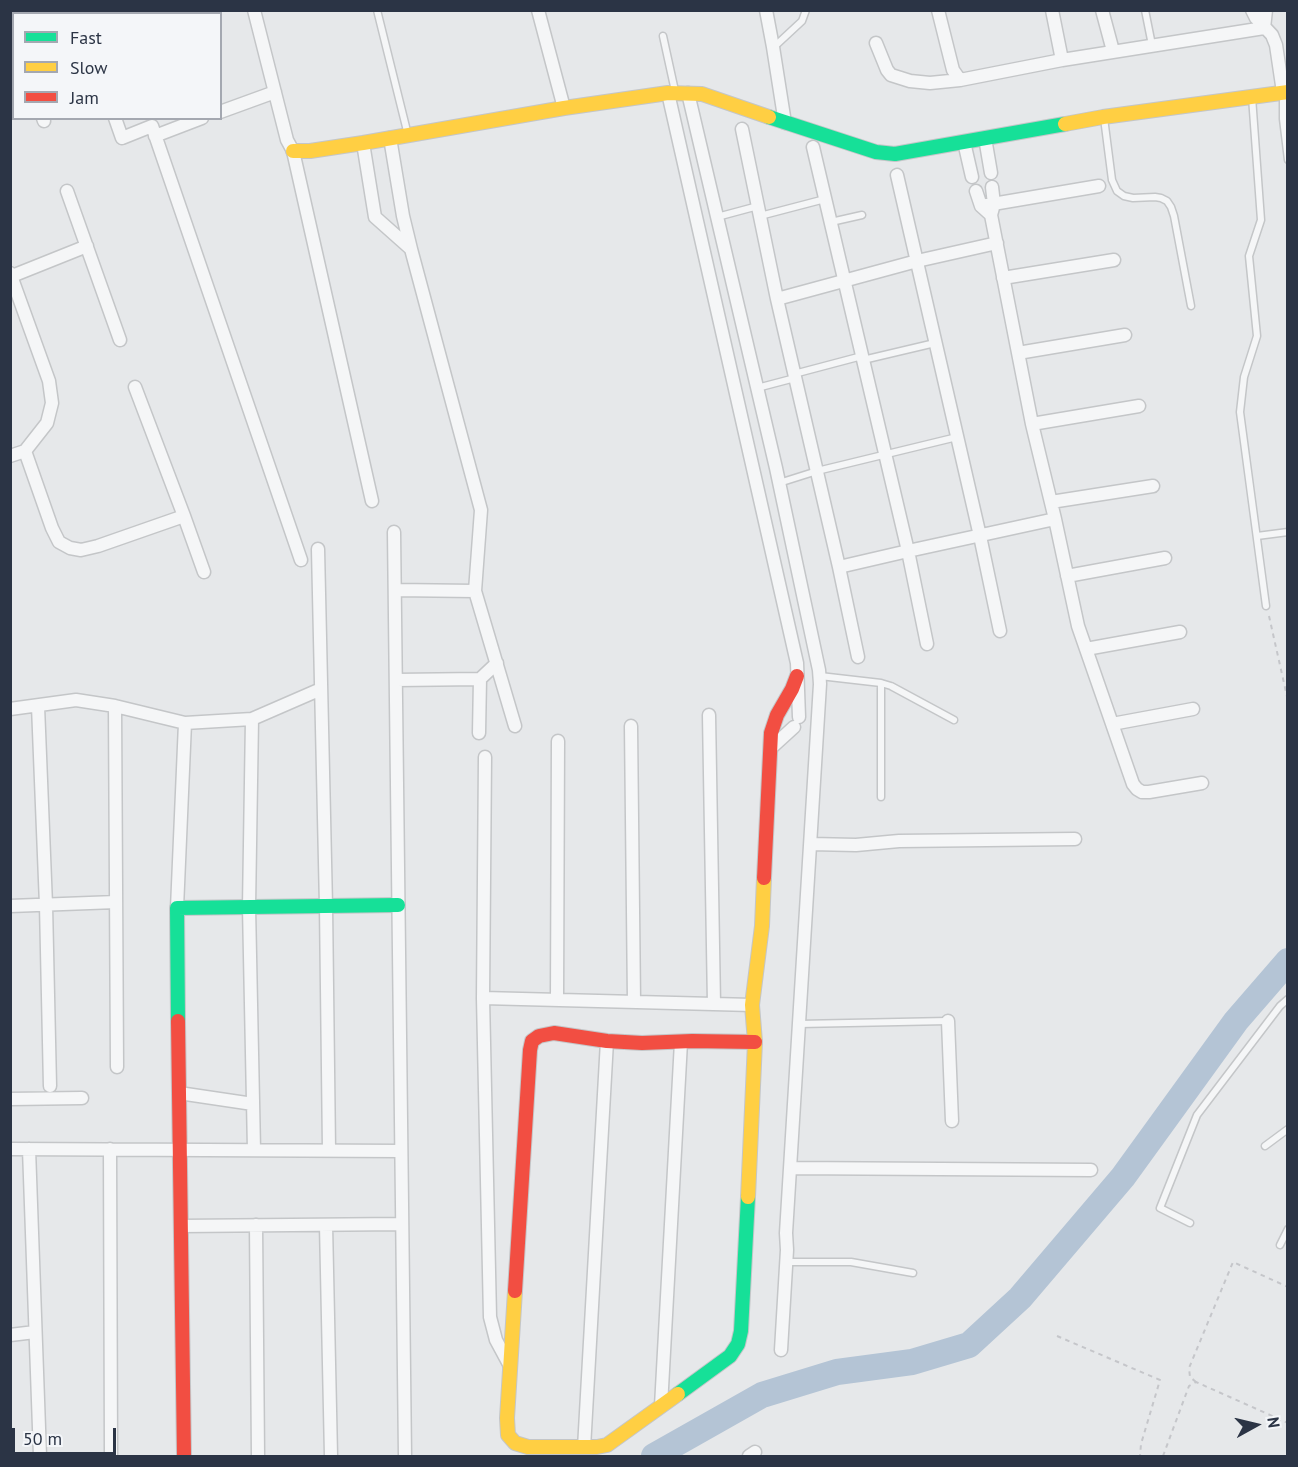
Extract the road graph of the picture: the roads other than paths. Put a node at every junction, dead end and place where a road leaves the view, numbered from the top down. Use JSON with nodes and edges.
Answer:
{"nodes":[{"id":1,"x":254,"y":10,"type":"edge"},
{"id":2,"x":377,"y":10,"type":"edge"},
{"id":3,"x":538,"y":10,"type":"edge"},
{"id":4,"x":766,"y":10,"type":"edge"},
{"id":5,"x":806,"y":10,"type":"edge"},
{"id":6,"x":938,"y":10,"type":"edge"},
{"id":7,"x":1052,"y":10,"type":"edge"},
{"id":8,"x":1102,"y":10,"type":"edge"},
{"id":9,"x":1145,"y":10,"type":"edge"},
{"id":10,"x":1252,"y":10,"type":"edge"},
{"id":11,"x":1266,"y":10,"type":"edge"},
{"id":12,"x":1264,"y":28,"type":"junction"},
{"id":13,"x":663,"y":36,"type":"dead end"},
{"id":14,"x":876,"y":43,"type":"dead end"},
{"id":15,"x":1152,"y":45,"type":"junction"},
{"id":16,"x":773,"y":47,"type":"junction"},
{"id":17,"x":1113,"y":51,"type":"junction"},
{"id":18,"x":1062,"y":60,"type":"junction"},
{"id":19,"x":960,"y":80,"type":"junction"},
{"id":20,"x":275,"y":92,"type":"junction"},
{"id":21,"x":1285,"y":92,"type":"edge"},
{"id":22,"x":677,"y":93,"type":"junction"},
{"id":23,"x":1252,"y":97,"type":"junction"},
{"id":24,"x":564,"y":108,"type":"junction"},
{"id":25,"x":222,"y":111,"type":"edge"},
{"id":26,"x":1103,"y":117,"type":"junction"},
{"id":27,"x":116,"y":120,"type":"edge"},
{"id":28,"x":197,"y":120,"type":"edge"},
{"id":29,"x":785,"y":123,"type":"junction"},
{"id":30,"x":742,"y":129,"type":"dead end"},
{"id":31,"x":155,"y":136,"type":"junction"},
{"id":32,"x":409,"y":136,"type":"junction"},
{"id":33,"x":390,"y":138,"type":"junction"},
{"id":34,"x":985,"y":138,"type":"junction"},
{"id":35,"x":964,"y":142,"type":"junction"},
{"id":36,"x":363,"y":143,"type":"junction"},
{"id":37,"x":813,"y":147,"type":"dead end"},
{"id":38,"x":293,"y":151,"type":"junction"},
{"id":39,"x":1287,"y":160,"type":"edge"},
{"id":40,"x":991,"y":173,"type":"dead end"},
{"id":41,"x":897,"y":175,"type":"dead end"},
{"id":42,"x":972,"y":177,"type":"dead end"},
{"id":43,"x":1099,"y":186,"type":"dead end"},
{"id":44,"x":992,"y":187,"type":"dead end"},
{"id":45,"x":67,"y":191,"type":"dead end"},
{"id":46,"x":976,"y":191,"type":"dead end"},
{"id":47,"x":825,"y":199,"type":"junction"},
{"id":48,"x":989,"y":208,"type":"junction"},
{"id":49,"x":759,"y":211,"type":"junction"},
{"id":50,"x":862,"y":215,"type":"dead end"},
{"id":51,"x":717,"y":217,"type":"junction"},
{"id":52,"x":830,"y":222,"type":"junction"},
{"id":53,"x":997,"y":243,"type":"junction"},
{"id":54,"x":87,"y":246,"type":"junction"},
{"id":55,"x":411,"y":249,"type":"junction"},
{"id":56,"x":1114,"y":260,"type":"dead end"},
{"id":57,"x":917,"y":261,"type":"junction"},
{"id":58,"x":11,"y":275,"type":"edge"},
{"id":59,"x":1003,"y":278,"type":"junction"},
{"id":60,"x":844,"y":280,"type":"junction"},
{"id":61,"x":777,"y":299,"type":"junction"},
{"id":62,"x":1191,"y":306,"type":"dead end"},
{"id":63,"x":1125,"y":335,"type":"dead end"},
{"id":64,"x":120,"y":340,"type":"dead end"},
{"id":65,"x":936,"y":343,"type":"junction"},
{"id":66,"x":1018,"y":353,"type":"junction"},
{"id":67,"x":862,"y":358,"type":"junction"},
{"id":68,"x":795,"y":376,"type":"junction"},
{"id":69,"x":135,"y":387,"type":"dead end"},
{"id":70,"x":757,"y":388,"type":"junction"},
{"id":71,"x":1138,"y":406,"type":"dead end"},
{"id":72,"x":1032,"y":424,"type":"junction"},
{"id":73,"x":957,"y":436,"type":"junction"},
{"id":74,"x":25,"y":451,"type":"junction"},
{"id":75,"x":885,"y":455,"type":"junction"},
{"id":76,"x":10,"y":456,"type":"edge"},
{"id":77,"x":817,"y":471,"type":"junction"},
{"id":78,"x":779,"y":483,"type":"junction"},
{"id":79,"x":1153,"y":486,"type":"dead end"},
{"id":80,"x":372,"y":501,"type":"dead end"},
{"id":81,"x":1051,"y":502,"type":"junction"},
{"id":82,"x":184,"y":516,"type":"junction"},
{"id":83,"x":1055,"y":519,"type":"junction"},
{"id":84,"x":394,"y":532,"type":"dead end"},
{"id":85,"x":1287,"y":532,"type":"edge"},
{"id":86,"x":980,"y":536,"type":"junction"},
{"id":87,"x":1257,"y":536,"type":"junction"},
{"id":88,"x":318,"y":549,"type":"dead end"},
{"id":89,"x":908,"y":551,"type":"junction"},
{"id":90,"x":1165,"y":558,"type":"dead end"},
{"id":91,"x":301,"y":560,"type":"dead end"},
{"id":92,"x":839,"y":567,"type":"junction"},
{"id":93,"x":204,"y":572,"type":"dead end"},
{"id":94,"x":1067,"y":576,"type":"junction"},
{"id":95,"x":395,"y":590,"type":"junction"},
{"id":96,"x":475,"y":591,"type":"junction"},
{"id":97,"x":1266,"y":606,"type":"road end"},
{"id":98,"x":1000,"y":631,"type":"dead end"},
{"id":99,"x":1180,"y":632,"type":"dead end"},
{"id":100,"x":927,"y":644,"type":"dead end"},
{"id":101,"x":1086,"y":649,"type":"junction"},
{"id":102,"x":858,"y":657,"type":"dead end"},
{"id":103,"x":497,"y":663,"type":"junction"},
{"id":104,"x":797,"y":676,"type":"junction"},
{"id":105,"x":819,"y":676,"type":"junction"},
{"id":106,"x":480,"y":679,"type":"junction"},
{"id":107,"x":396,"y":680,"type":"junction"},
{"id":108,"x":880,"y":683,"type":"junction"},
{"id":109,"x":321,"y":688,"type":"junction"},
{"id":110,"x":38,"y":706,"type":"junction"},
{"id":111,"x":115,"y":706,"type":"junction"},
{"id":112,"x":1193,"y":709,"type":"dead end"},
{"id":113,"x":10,"y":710,"type":"edge"},
{"id":114,"x":709,"y":715,"type":"dead end"},
{"id":115,"x":252,"y":719,"type":"junction"},
{"id":116,"x":954,"y":720,"type":"dead end"},
{"id":117,"x":184,"y":723,"type":"junction"},
{"id":118,"x":1112,"y":724,"type":"junction"},
{"id":119,"x":516,"y":726,"type":"dead end"},
{"id":120,"x":631,"y":726,"type":"dead end"},
{"id":121,"x":479,"y":733,"type":"dead end"},
{"id":122,"x":558,"y":741,"type":"dead end"},
{"id":123,"x":771,"y":748,"type":"junction"},
{"id":124,"x":485,"y":758,"type":"dead end"},
{"id":125,"x":1202,"y":783,"type":"dead end"},
{"id":126,"x":881,"y":797,"type":"dead end"},
{"id":127,"x":1076,"y":839,"type":"dead end"},
{"id":128,"x":811,"y":844,"type":"junction"},
{"id":129,"x":116,"y":902,"type":"junction"},
{"id":130,"x":46,"y":904,"type":"junction"},
{"id":131,"x":398,"y":905,"type":"junction"},
{"id":132,"x":10,"y":906,"type":"edge"},
{"id":133,"x":326,"y":906,"type":"junction"},
{"id":134,"x":249,"y":907,"type":"junction"},
{"id":135,"x":177,"y":908,"type":"junction"},
{"id":136,"x":483,"y":998,"type":"junction"},
{"id":137,"x":1287,"y":999,"type":"edge"},
{"id":138,"x":557,"y":1000,"type":"junction"},
{"id":139,"x":634,"y":1002,"type":"junction"},
{"id":140,"x":714,"y":1004,"type":"junction"},
{"id":141,"x":752,"y":1005,"type":"junction"},
{"id":142,"x":948,"y":1021,"type":"joint"},
{"id":143,"x":800,"y":1024,"type":"junction"},
{"id":144,"x":607,"y":1041,"type":"junction"},
{"id":145,"x":681,"y":1042,"type":"junction"},
{"id":146,"x":755,"y":1042,"type":"junction"},
{"id":147,"x":117,"y":1067,"type":"dead end"},
{"id":148,"x":50,"y":1086,"type":"dead end"},
{"id":149,"x":180,"y":1093,"type":"junction"},
{"id":150,"x":82,"y":1098,"type":"dead end"},
{"id":151,"x":10,"y":1100,"type":"edge"},
{"id":152,"x":253,"y":1104,"type":"junction"},
{"id":153,"x":952,"y":1121,"type":"dead end"},
{"id":154,"x":1287,"y":1129,"type":"edge"},
{"id":155,"x":1265,"y":1146,"type":"dead end"},
{"id":156,"x":10,"y":1149,"type":"edge"},
{"id":157,"x":29,"y":1149,"type":"junction"},
{"id":158,"x":110,"y":1149,"type":"junction"},
{"id":159,"x":180,"y":1150,"type":"junction"},
{"id":160,"x":254,"y":1150,"type":"junction"},
{"id":161,"x":329,"y":1150,"type":"junction"},
{"id":162,"x":401,"y":1151,"type":"junction"},
{"id":163,"x":790,"y":1168,"type":"junction"},
{"id":164,"x":1091,"y":1170,"type":"dead end"},
{"id":165,"x":1190,"y":1223,"type":"dead end"},
{"id":166,"x":326,"y":1224,"type":"junction"},
{"id":167,"x":402,"y":1224,"type":"junction"},
{"id":168,"x":256,"y":1225,"type":"junction"},
{"id":169,"x":181,"y":1226,"type":"junction"},
{"id":170,"x":1287,"y":1229,"type":"edge"},
{"id":171,"x":1280,"y":1245,"type":"dead end"},
{"id":172,"x":786,"y":1262,"type":"junction"},
{"id":173,"x":913,"y":1273,"type":"dead end"},
{"id":174,"x":35,"y":1332,"type":"junction"},
{"id":175,"x":10,"y":1335,"type":"edge"},
{"id":176,"x":781,"y":1350,"type":"dead end"},
{"id":177,"x":510,"y":1366,"type":"junction"},
{"id":178,"x":661,"y":1406,"type":"junction"},
{"id":179,"x":584,"y":1448,"type":"junction"},
{"id":180,"x":40,"y":1456,"type":"edge"},
{"id":181,"x":111,"y":1456,"type":"edge"},
{"id":182,"x":184,"y":1456,"type":"edge"},
{"id":183,"x":258,"y":1456,"type":"edge"},
{"id":184,"x":330,"y":1456,"type":"edge"},
{"id":185,"x":405,"y":1456,"type":"edge"}],
"edges":[{"from":1,"to":20,"type":"street"},
{"from":2,"to":32,"type":"lane"},
{"from":3,"to":24,"type":"street"},
{"from":4,"to":16,"type":"street"},
{"from":5,"to":16,"type":"lane"},
{"from":6,"to":19,"type":"street"},
{"from":7,"to":18,"type":"street"},
{"from":8,"to":17,"type":"street"},
{"from":9,"to":15,"type":"lane"},
{"from":10,"to":12,"type":"street"},
{"from":11,"to":12,"type":"street"},
{"from":12,"to":15,"type":"street"},
{"from":12,"to":21,"type":"street"},
{"from":13,"to":22,"type":"lane"},
{"from":14,"to":19,"type":"street"},
{"from":15,"to":17,"type":"street"},
{"from":16,"to":29,"type":"street"},
{"from":17,"to":18,"type":"street"},
{"from":18,"to":19,"type":"street"},
{"from":20,"to":25,"type":"street"},
{"from":20,"to":38,"type":"street"},
{"from":21,"to":23,"type":"street"},
{"from":21,"to":39,"type":"lane"},
{"from":22,"to":24,"type":"street"},
{"from":22,"to":29,"type":"street"},
{"from":22,"to":51,"type":"street"},
{"from":22,"to":104,"type":"street"},
{"from":23,"to":26,"type":"street"},
{"from":23,"to":87,"type":"lane"},
{"from":24,"to":32,"type":"street"},
{"from":26,"to":34,"type":"street"},
{"from":26,"to":62,"type":"lane"},
{"from":27,"to":31,"type":"street"},
{"from":28,"to":31,"type":"street"},
{"from":29,"to":35,"type":"street"},
{"from":30,"to":49,"type":"street"},
{"from":31,"to":91,"type":"street"},
{"from":32,"to":33,"type":"street"},
{"from":33,"to":36,"type":"street"},
{"from":33,"to":55,"type":"street"},
{"from":34,"to":35,"type":"street"},
{"from":34,"to":40,"type":"street"},
{"from":35,"to":42,"type":"street"},
{"from":36,"to":38,"type":"street"},
{"from":36,"to":55,"type":"street"},
{"from":37,"to":47,"type":"street"},
{"from":38,"to":80,"type":"street"},
{"from":41,"to":57,"type":"street"},
{"from":43,"to":48,"type":"street"},
{"from":44,"to":48,"type":"street"},
{"from":45,"to":54,"type":"street"},
{"from":46,"to":48,"type":"street"},
{"from":47,"to":49,"type":"lane"},
{"from":47,"to":52,"type":"street"},
{"from":48,"to":53,"type":"street"},
{"from":49,"to":51,"type":"lane"},
{"from":49,"to":61,"type":"street"},
{"from":50,"to":52,"type":"lane"},
{"from":51,"to":70,"type":"street"},
{"from":52,"to":60,"type":"street"},
{"from":53,"to":57,"type":"street"},
{"from":53,"to":59,"type":"street"},
{"from":54,"to":58,"type":"street"},
{"from":54,"to":64,"type":"street"},
{"from":55,"to":96,"type":"street"},
{"from":56,"to":59,"type":"street"},
{"from":57,"to":60,"type":"street"},
{"from":57,"to":65,"type":"street"},
{"from":58,"to":74,"type":"street"},
{"from":59,"to":66,"type":"street"},
{"from":60,"to":61,"type":"street"},
{"from":60,"to":67,"type":"street"},
{"from":61,"to":68,"type":"street"},
{"from":63,"to":66,"type":"street"},
{"from":65,"to":67,"type":"lane"},
{"from":65,"to":73,"type":"street"},
{"from":66,"to":72,"type":"street"},
{"from":67,"to":68,"type":"lane"},
{"from":67,"to":75,"type":"street"},
{"from":68,"to":70,"type":"lane"},
{"from":68,"to":77,"type":"street"},
{"from":69,"to":82,"type":"street"},
{"from":70,"to":78,"type":"street"},
{"from":71,"to":72,"type":"street"},
{"from":72,"to":81,"type":"street"},
{"from":73,"to":75,"type":"lane"},
{"from":73,"to":86,"type":"street"},
{"from":74,"to":76,"type":"street"},
{"from":74,"to":82,"type":"street"},
{"from":75,"to":77,"type":"lane"},
{"from":75,"to":89,"type":"street"},
{"from":77,"to":78,"type":"lane"},
{"from":77,"to":92,"type":"street"},
{"from":78,"to":105,"type":"street"},
{"from":79,"to":81,"type":"street"},
{"from":81,"to":83,"type":"street"},
{"from":82,"to":93,"type":"street"},
{"from":83,"to":86,"type":"street"},
{"from":83,"to":94,"type":"street"},
{"from":84,"to":95,"type":"street"},
{"from":85,"to":87,"type":"lane"},
{"from":86,"to":89,"type":"street"},
{"from":86,"to":98,"type":"street"},
{"from":87,"to":97,"type":"lane"},
{"from":88,"to":109,"type":"street"},
{"from":89,"to":92,"type":"street"},
{"from":89,"to":100,"type":"street"},
{"from":90,"to":94,"type":"street"},
{"from":92,"to":102,"type":"street"},
{"from":94,"to":101,"type":"street"},
{"from":95,"to":96,"type":"street"},
{"from":95,"to":107,"type":"street"},
{"from":96,"to":103,"type":"street"},
{"from":99,"to":101,"type":"street"},
{"from":101,"to":118,"type":"street"},
{"from":103,"to":106,"type":"street"},
{"from":103,"to":119,"type":"street"},
{"from":104,"to":123,"type":"street"},
{"from":104,"to":123,"type":"street"},
{"from":105,"to":108,"type":"lane"},
{"from":105,"to":128,"type":"street"},
{"from":106,"to":107,"type":"street"},
{"from":106,"to":121,"type":"street"},
{"from":107,"to":131,"type":"street"},
{"from":108,"to":116,"type":"lane"},
{"from":108,"to":126,"type":"lane"},
{"from":109,"to":115,"type":"street"},
{"from":109,"to":133,"type":"street"},
{"from":110,"to":111,"type":"street"},
{"from":110,"to":113,"type":"street"},
{"from":110,"to":130,"type":"street"},
{"from":111,"to":117,"type":"street"},
{"from":111,"to":129,"type":"street"},
{"from":112,"to":118,"type":"street"},
{"from":114,"to":140,"type":"street"},
{"from":115,"to":117,"type":"street"},
{"from":115,"to":134,"type":"street"},
{"from":117,"to":135,"type":"street"},
{"from":118,"to":125,"type":"street"},
{"from":120,"to":139,"type":"street"},
{"from":122,"to":138,"type":"street"},
{"from":123,"to":141,"type":"street"},
{"from":124,"to":136,"type":"street"},
{"from":127,"to":128,"type":"street"},
{"from":128,"to":143,"type":"street"},
{"from":129,"to":130,"type":"street"},
{"from":129,"to":147,"type":"street"},
{"from":130,"to":132,"type":"street"},
{"from":130,"to":148,"type":"street"},
{"from":131,"to":133,"type":"street"},
{"from":131,"to":162,"type":"street"},
{"from":133,"to":134,"type":"street"},
{"from":133,"to":161,"type":"street"},
{"from":134,"to":135,"type":"street"},
{"from":134,"to":152,"type":"street"},
{"from":135,"to":149,"type":"street"},
{"from":136,"to":138,"type":"street"},
{"from":136,"to":177,"type":"street"},
{"from":137,"to":165,"type":"lane"},
{"from":138,"to":139,"type":"street"},
{"from":139,"to":140,"type":"street"},
{"from":140,"to":141,"type":"street"},
{"from":141,"to":146,"type":"street"},
{"from":142,"to":143,"type":"lane"},
{"from":142,"to":153,"type":"street"},
{"from":143,"to":163,"type":"street"},
{"from":144,"to":145,"type":"street"},
{"from":144,"to":177,"type":"street"},
{"from":144,"to":179,"type":"street"},
{"from":145,"to":146,"type":"street"},
{"from":145,"to":178,"type":"street"},
{"from":146,"to":178,"type":"street"},
{"from":149,"to":152,"type":"street"},
{"from":149,"to":159,"type":"street"},
{"from":150,"to":151,"type":"street"},
{"from":152,"to":160,"type":"street"},
{"from":154,"to":155,"type":"lane"},
{"from":156,"to":157,"type":"street"},
{"from":157,"to":158,"type":"street"},
{"from":157,"to":174,"type":"street"},
{"from":158,"to":159,"type":"street"},
{"from":158,"to":181,"type":"street"},
{"from":159,"to":160,"type":"street"},
{"from":159,"to":169,"type":"street"},
{"from":160,"to":161,"type":"street"},
{"from":161,"to":162,"type":"street"},
{"from":162,"to":167,"type":"street"},
{"from":163,"to":164,"type":"street"},
{"from":163,"to":172,"type":"street"},
{"from":166,"to":167,"type":"street"},
{"from":166,"to":168,"type":"street"},
{"from":166,"to":184,"type":"street"},
{"from":167,"to":185,"type":"street"},
{"from":168,"to":169,"type":"street"},
{"from":168,"to":183,"type":"street"},
{"from":169,"to":182,"type":"street"},
{"from":170,"to":171,"type":"lane"},
{"from":172,"to":173,"type":"lane"},
{"from":172,"to":176,"type":"street"},
{"from":174,"to":175,"type":"street"},
{"from":174,"to":180,"type":"street"},
{"from":177,"to":179,"type":"street"},
{"from":178,"to":179,"type":"street"}]}
